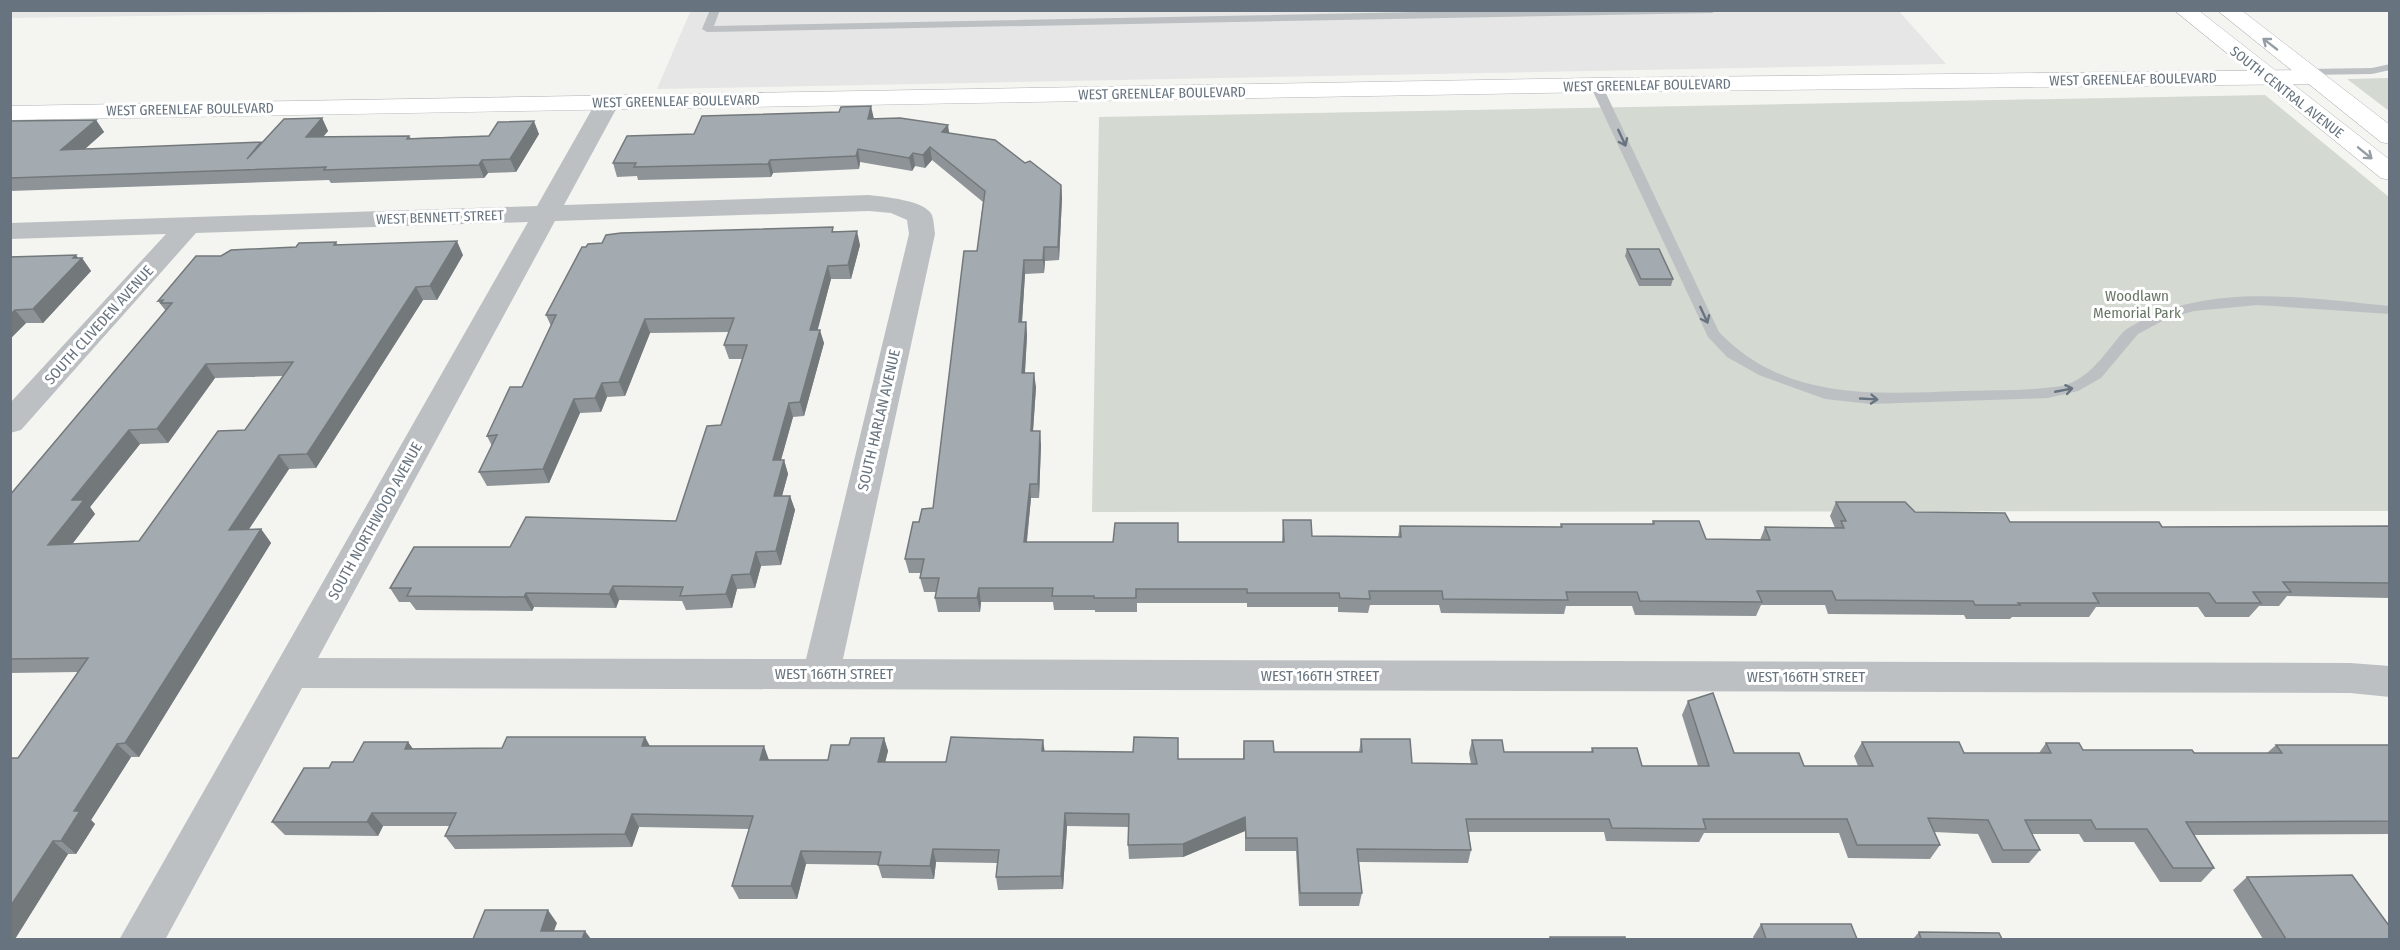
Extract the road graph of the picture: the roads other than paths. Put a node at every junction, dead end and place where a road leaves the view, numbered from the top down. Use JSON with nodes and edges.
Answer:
{"nodes":[{"id":1,"x":715,"y":10,"type":"edge"},
{"id":2,"x":1712,"y":10,"type":"edge"},
{"id":3,"x":2184,"y":10,"type":"edge"},
{"id":4,"x":2227,"y":10,"type":"edge"},
{"id":5,"x":2390,"y":67,"type":"edge"},
{"id":6,"x":2309,"y":74,"type":"junction"},
{"id":7,"x":2270,"y":77,"type":"junction"},
{"id":8,"x":1596,"y":85,"type":"junction"},
{"id":9,"x":608,"y":102,"type":"junction"},
{"id":10,"x":10,"y":113,"type":"edge"},
{"id":11,"x":2390,"y":137,"type":"edge"},
{"id":12,"x":2390,"y":173,"type":"edge"},
{"id":13,"x":869,"y":203,"type":"joint"},
{"id":14,"x":546,"y":213,"type":"junction"},
{"id":15,"x":187,"y":227,"type":"junction"},
{"id":16,"x":10,"y":231,"type":"edge"},
{"id":17,"x":2390,"y":310,"type":"edge"},
{"id":18,"x":10,"y":423,"type":"edge"},
{"id":19,"x":290,"y":673,"type":"junction"},
{"id":20,"x":821,"y":674,"type":"junction"},
{"id":21,"x":2390,"y":682,"type":"edge"},
{"id":22,"x":141,"y":939,"type":"edge"}],
"edges":[{"from":1,"to":2,"type":"lane"},
{"from":3,"to":7,"type":"street","name":"SOUTH CENTRAL AVENUE"},
{"from":6,"to":4,"type":"street","name":"SOUTH CENTRAL AVENUE","one_way":true},
{"from":5,"to":6,"type":"lane"},
{"from":6,"to":7,"type":"street","name":"WEST GREENLEAF BOULEVARD"},
{"from":6,"to":11,"type":"street","name":"SOUTH CENTRAL AVENUE"},
{"from":7,"to":8,"type":"street","name":"WEST GREENLEAF BOULEVARD"},
{"from":7,"to":12,"type":"street","name":"SOUTH CENTRAL AVENUE","one_way":true},
{"from":8,"to":9,"type":"street","name":"WEST GREENLEAF BOULEVARD"},
{"from":8,"to":17,"type":"lane","one_way":true},
{"from":9,"to":10,"type":"street","name":"WEST GREENLEAF BOULEVARD"},
{"from":9,"to":14,"type":"street","name":"SOUTH NORTHWOOD AVENUE"},
{"from":13,"to":14,"type":"street","name":"WEST BENNETT STREET"},
{"from":13,"to":20,"type":"street","name":"SOUTH HARLAN AVENUE"},
{"from":14,"to":15,"type":"street","name":"WEST BENNETT STREET"},
{"from":14,"to":19,"type":"street","name":"SOUTH NORTHWOOD AVENUE"},
{"from":15,"to":16,"type":"street","name":"WEST BENNETT STREET"},
{"from":15,"to":18,"type":"street","name":"SOUTH CLIVEDEN AVENUE"},
{"from":19,"to":20,"type":"street","name":"WEST 166TH STREET"},
{"from":19,"to":22,"type":"street","name":"SOUTH NORTHWOOD AVENUE"},
{"from":20,"to":21,"type":"street","name":"WEST 166TH STREET"}]}
